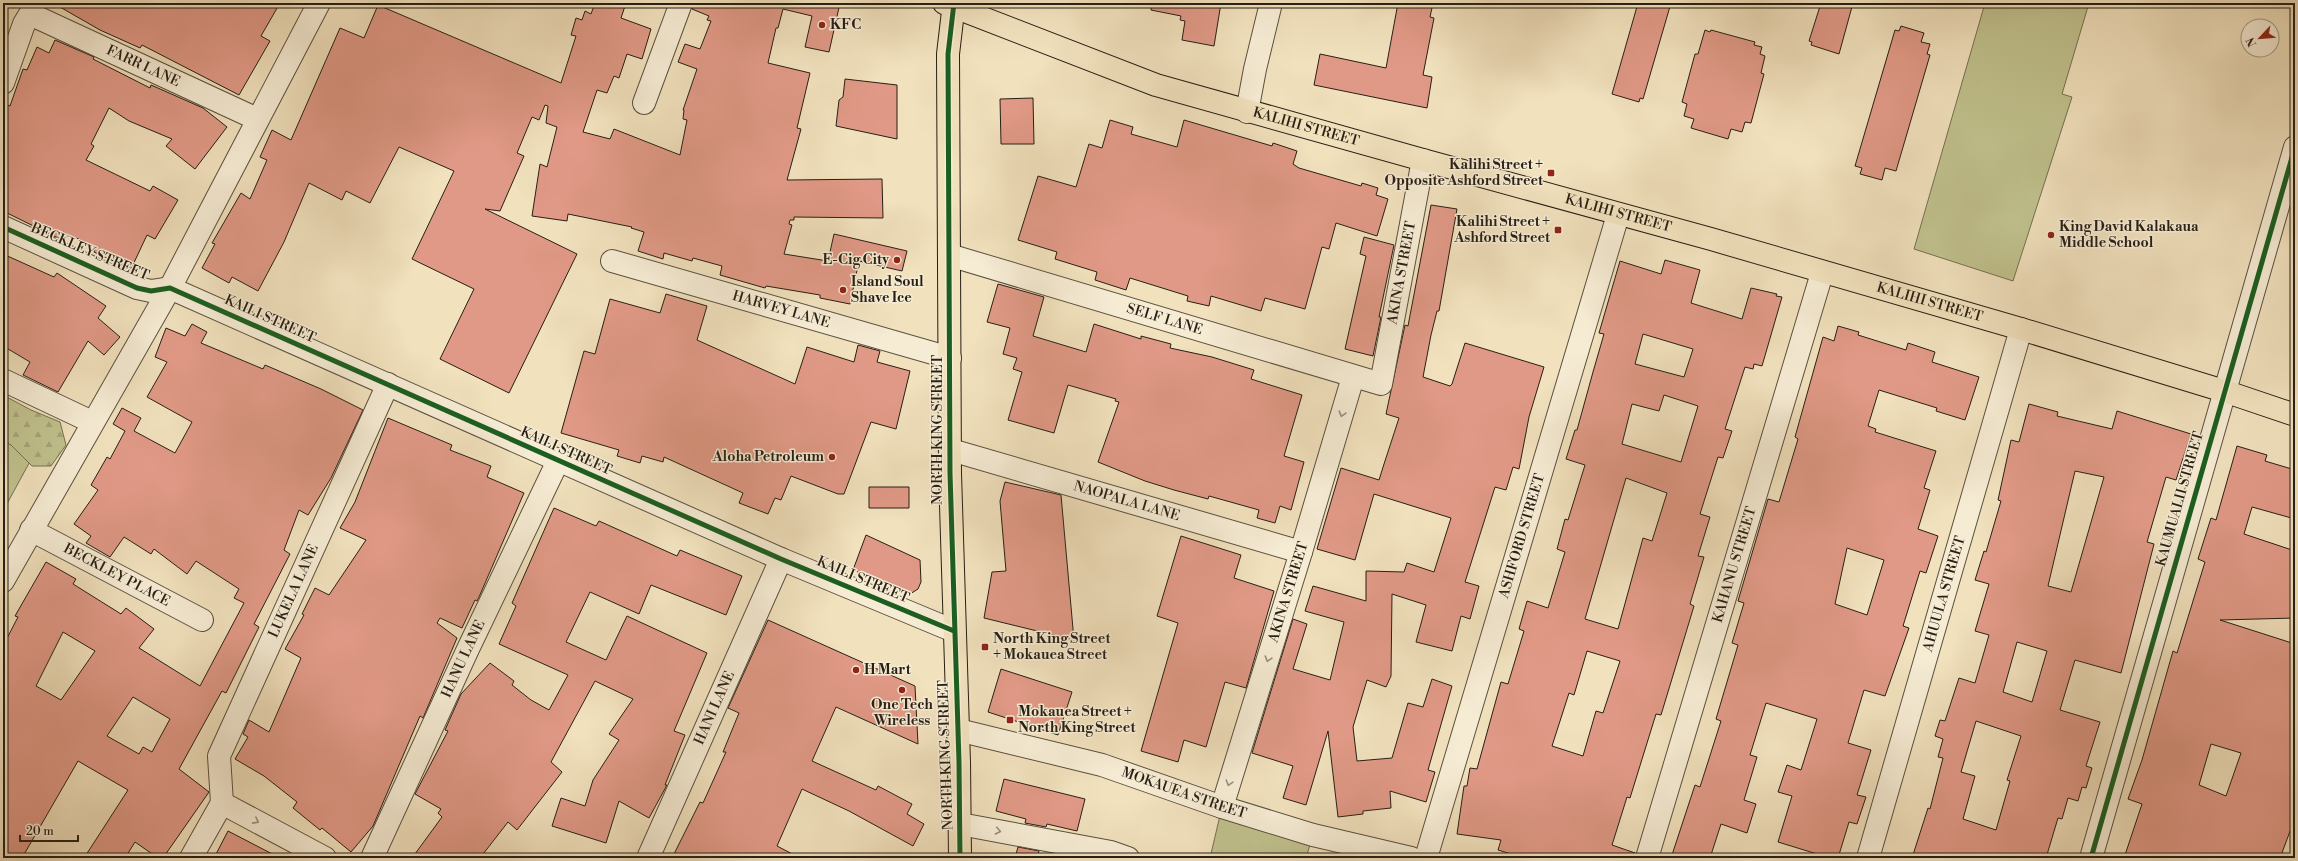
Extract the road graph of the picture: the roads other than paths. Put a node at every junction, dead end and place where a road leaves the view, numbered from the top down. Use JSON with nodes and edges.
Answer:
{"nodes":[{"id":1,"x":318,"y":3,"type":"edge"},
{"id":2,"x":680,"y":3,"type":"edge"},
{"id":3,"x":1271,"y":3,"type":"edge"},
{"id":4,"x":951,"y":5,"type":"edge"},
{"id":5,"x":3,"y":83,"type":"edge"},
{"id":6,"x":644,"y":103,"type":"dead end"},
{"id":7,"x":1247,"y":112,"type":"junction"},
{"id":8,"x":257,"y":119,"type":"junction"},
{"id":9,"x":2295,"y":147,"type":"edge"},
{"id":10,"x":1423,"y":160,"type":"junction"},
{"id":11,"x":1618,"y":214,"type":"junction"},
{"id":12,"x":3,"y":226,"type":"edge"},
{"id":13,"x":949,"y":255,"type":"junction"},
{"id":14,"x":612,"y":261,"type":"dead end"},
{"id":15,"x":1822,"y":273,"type":"junction"},
{"id":16,"x":170,"y":288,"type":"junction"},
{"id":17,"x":2021,"y":329,"type":"junction"},
{"id":18,"x":950,"y":358,"type":"junction"},
{"id":19,"x":1353,"y":377,"type":"junction"},
{"id":20,"x":3,"y":380,"type":"edge"},
{"id":21,"x":388,"y":384,"type":"junction"},
{"id":22,"x":1381,"y":384,"type":"joint"},
{"id":23,"x":2224,"y":391,"type":"junction"},
{"id":24,"x":2295,"y":415,"type":"edge"},
{"id":25,"x":92,"y":422,"type":"junction"},
{"id":26,"x":951,"y":450,"type":"junction"},
{"id":27,"x":558,"y":461,"type":"junction"},
{"id":28,"x":32,"y":530,"type":"junction"},
{"id":29,"x":1301,"y":552,"type":"junction"},
{"id":30,"x":781,"y":559,"type":"junction"},
{"id":31,"x":3,"y":581,"type":"edge"},
{"id":32,"x":202,"y":620,"type":"dead end"},
{"id":33,"x":954,"y":631,"type":"junction"},
{"id":34,"x":958,"y":730,"type":"junction"},
{"id":35,"x":222,"y":803,"type":"junction"},
{"id":36,"x":1222,"y":807,"type":"junction"},
{"id":37,"x":960,"y":824,"type":"junction"},
{"id":38,"x":1116,"y":856,"type":"edge"},
{"id":39,"x":191,"y":858,"type":"edge"},
{"id":40,"x":325,"y":858,"type":"edge"},
{"id":41,"x":372,"y":858,"type":"edge"},
{"id":42,"x":648,"y":858,"type":"edge"},
{"id":43,"x":960,"y":858,"type":"edge"},
{"id":44,"x":1411,"y":858,"type":"edge"},
{"id":45,"x":1426,"y":858,"type":"edge"},
{"id":46,"x":1647,"y":858,"type":"edge"},
{"id":47,"x":1868,"y":858,"type":"edge"},
{"id":48,"x":2091,"y":858,"type":"edge"}],
"edges":[{"from":1,"to":8,"type":"street"},
{"from":2,"to":6,"type":"street"},
{"from":3,"to":7,"type":"street"},
{"from":4,"to":7,"type":"main road","name":"KALIHI STREET"},
{"from":4,"to":13,"type":"main road","name":"NORTH KING STREET"},
{"from":5,"to":8,"type":"street","name":"FARR LANE"},
{"from":7,"to":10,"type":"main road","name":"KALIHI STREET"},
{"from":8,"to":16,"type":"street"},
{"from":9,"to":23,"type":"street","name":"KAUMUALII STREET"},
{"from":10,"to":11,"type":"main road","name":"KALIHI STREET"},
{"from":10,"to":22,"type":"street","name":"AKINA STREET"},
{"from":11,"to":15,"type":"main road","name":"KALIHI STREET"},
{"from":11,"to":45,"type":"street","name":"ASHFORD STREET"},
{"from":12,"to":16,"type":"street","name":"BECKLEY STREET"},
{"from":13,"to":18,"type":"main road","name":"NORTH KING STREET"},
{"from":13,"to":19,"type":"street","name":"SELF LANE"},
{"from":14,"to":18,"type":"street","name":"HARVEY LANE"},
{"from":15,"to":17,"type":"main road","name":"KALIHI STREET"},
{"from":15,"to":46,"type":"street","name":"KAHANU STREET"},
{"from":16,"to":21,"type":"street","name":"KAILI STREET"},
{"from":16,"to":25,"type":"street"},
{"from":17,"to":23,"type":"main road","name":"KALIHI STREET"},
{"from":17,"to":47,"type":"street","name":"AHUULA STREET"},
{"from":18,"to":26,"type":"main road","name":"NORTH KING STREET"},
{"from":19,"to":22,"type":"street","name":"SELF LANE"},
{"from":19,"to":29,"type":"street","name":"AKINA STREET","one_way":true},
{"from":20,"to":25,"type":"street"},
{"from":21,"to":27,"type":"street","name":"KAILI STREET"},
{"from":21,"to":35,"type":"street","name":"LUKELA LANE"},
{"from":23,"to":24,"type":"main road","name":"KALIHI STREET"},
{"from":23,"to":48,"type":"street","name":"KAUMUALII STREET"},
{"from":25,"to":28,"type":"street"},
{"from":26,"to":29,"type":"street","name":"NAOPALA LANE"},
{"from":26,"to":33,"type":"main road","name":"NORTH KING STREET"},
{"from":27,"to":30,"type":"street","name":"KAILI STREET"},
{"from":27,"to":41,"type":"street","name":"HANU LANE"},
{"from":28,"to":31,"type":"street"},
{"from":28,"to":32,"type":"street","name":"BECKLEY PLACE"},
{"from":29,"to":36,"type":"street","name":"AKINA STREET","one_way":true},
{"from":30,"to":33,"type":"street","name":"KAILI STREET"},
{"from":30,"to":42,"type":"street","name":"HANI LANE"},
{"from":33,"to":34,"type":"main road","name":"NORTH KING STREET"},
{"from":34,"to":36,"type":"street","name":"MOKAUEA STREET"},
{"from":34,"to":37,"type":"main road","name":"NORTH KING STREET"},
{"from":35,"to":39,"type":"street"},
{"from":35,"to":40,"type":"street","one_way":true},
{"from":36,"to":44,"type":"street","name":"MOKAUEA STREET"},
{"from":37,"to":38,"type":"street","one_way":true},
{"from":37,"to":43,"type":"main road","name":"NORTH KING STREET"}]}
